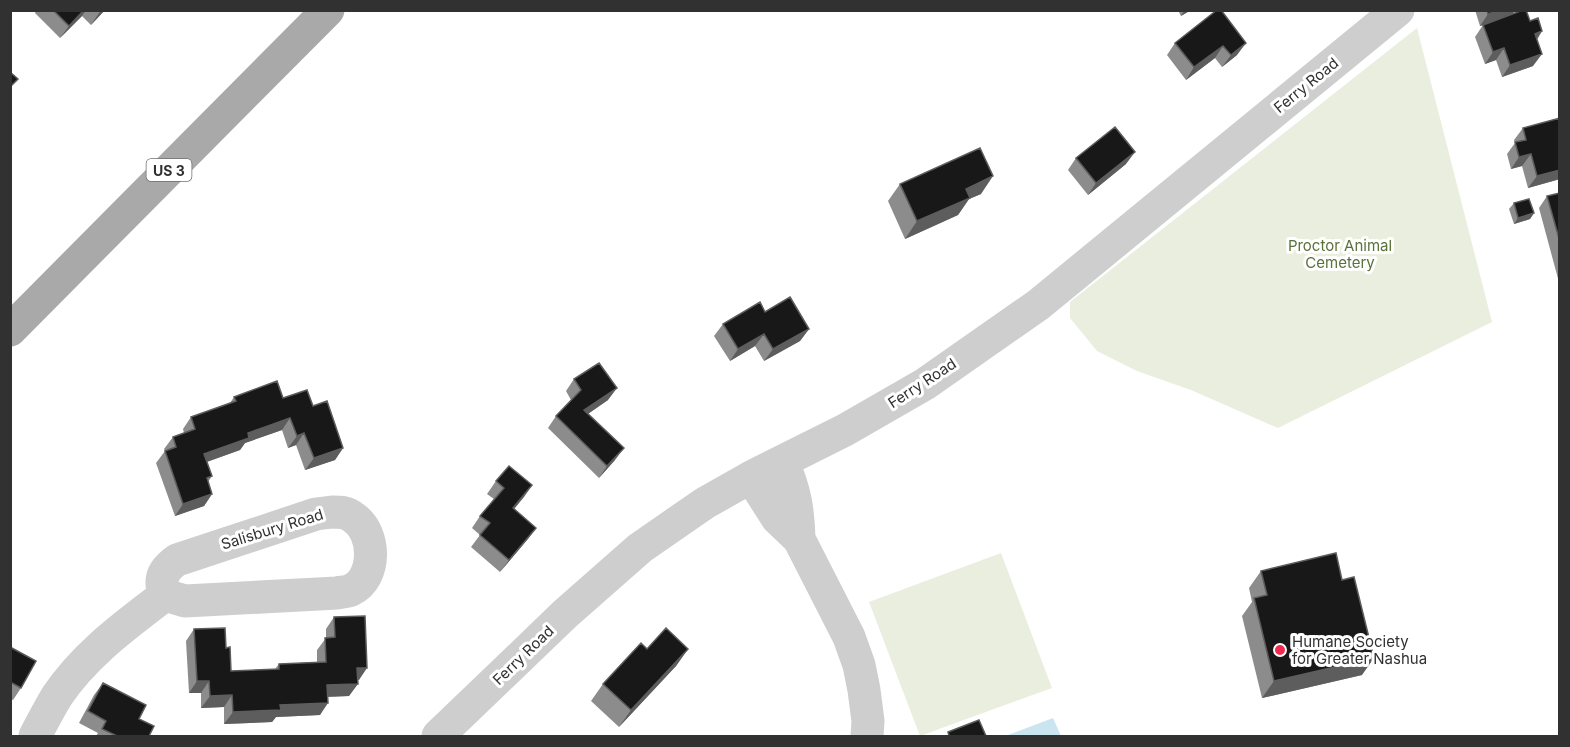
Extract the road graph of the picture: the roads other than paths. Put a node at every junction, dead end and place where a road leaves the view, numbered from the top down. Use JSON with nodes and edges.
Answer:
{"nodes":[{"id":1,"x":327,"y":10,"type":"edge"},
{"id":2,"x":1398,"y":10,"type":"edge"},
{"id":3,"x":10,"y":330,"type":"edge"},
{"id":4,"x":783,"y":462,"type":"junction"},
{"id":5,"x":751,"y":477,"type":"junction"},
{"id":6,"x":799,"y":539,"type":"junction"},
{"id":7,"x":165,"y":595,"type":"junction"},
{"id":8,"x":35,"y":736,"type":"edge"},
{"id":9,"x":438,"y":736,"type":"edge"},
{"id":10,"x":867,"y":736,"type":"edge"}],
"edges":[{"from":1,"to":3,"type":"main road","number":"US 3"},
{"from":2,"to":4,"type":"street","name":"Ferry Road"},
{"from":4,"to":5,"type":"street","name":"Ferry Road"},
{"from":4,"to":6,"type":"street"},
{"from":5,"to":6,"type":"street"},
{"from":5,"to":9,"type":"street","name":"Ferry Road"},
{"from":6,"to":10,"type":"street"},
{"from":7,"to":7,"type":"street","name":"Salisbury Road"},
{"from":7,"to":8,"type":"street"}]}
